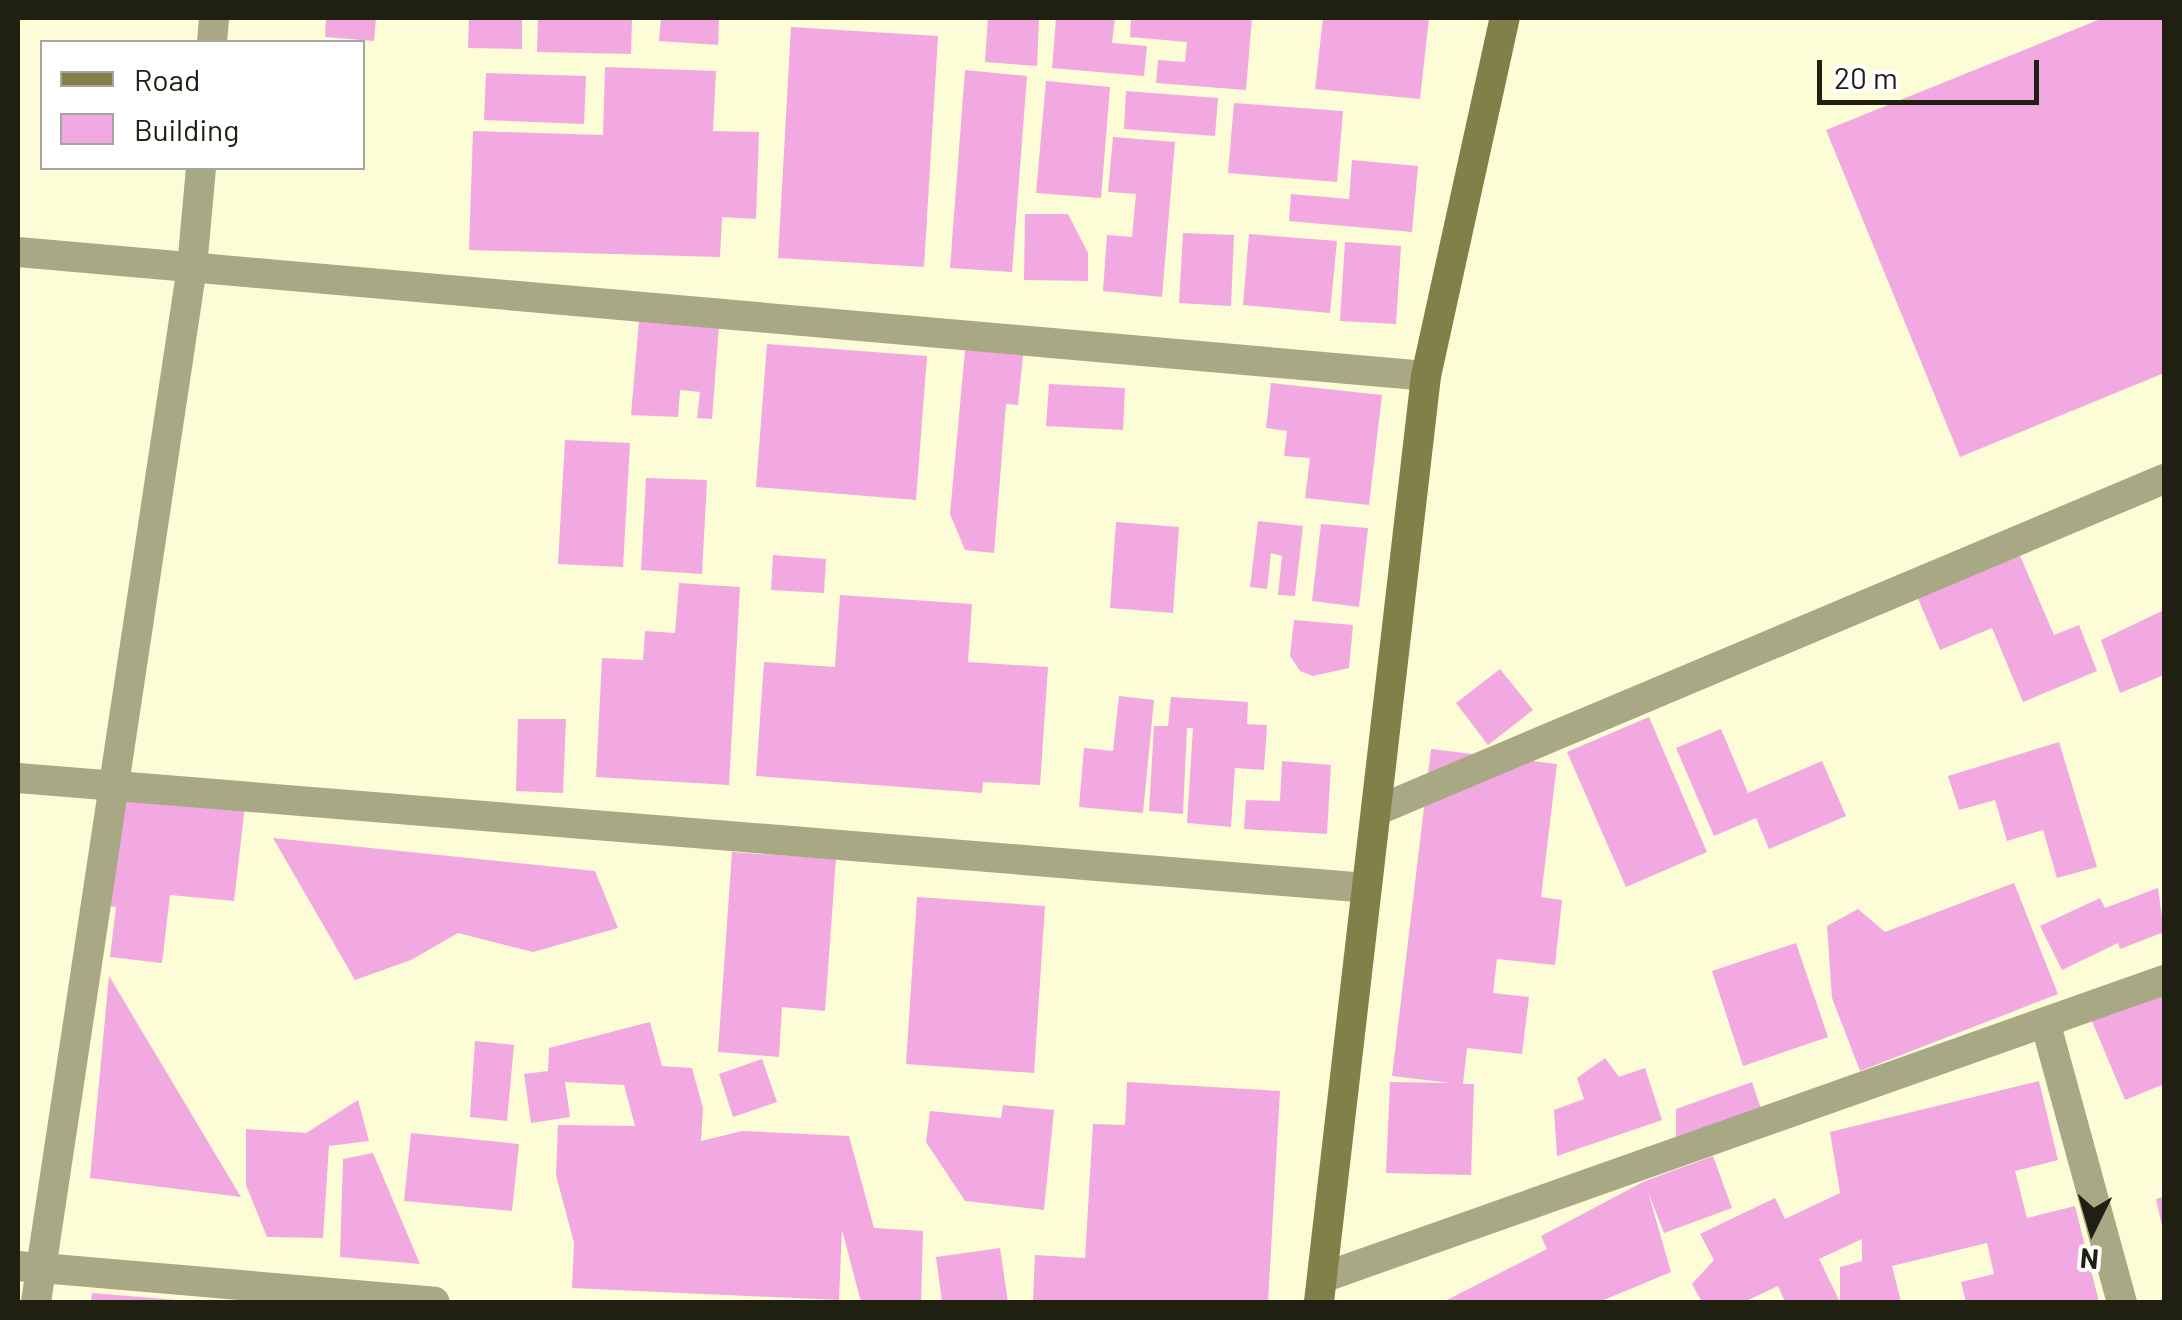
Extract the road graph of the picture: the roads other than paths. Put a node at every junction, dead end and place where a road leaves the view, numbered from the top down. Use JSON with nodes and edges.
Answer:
{"nodes":[{"id":1,"x":1504,"y":18,"type":"edge"},
{"id":2,"x":200,"y":170,"type":"edge"},
{"id":3,"x":18,"y":252,"type":"edge"},
{"id":4,"x":192,"y":267,"type":"junction"},
{"id":5,"x":1426,"y":376,"type":"junction"},
{"id":6,"x":2164,"y":479,"type":"edge"},
{"id":7,"x":18,"y":778,"type":"edge"},
{"id":8,"x":113,"y":791,"type":"junction"},
{"id":9,"x":1376,"y":811,"type":"junction"},
{"id":10,"x":1367,"y":888,"type":"junction"},
{"id":11,"x":2164,"y":980,"type":"edge"},
{"id":12,"x":2046,"y":1025,"type":"junction"},
{"id":13,"x":30,"y":1268,"type":"edge"},
{"id":14,"x":1321,"y":1290,"type":"edge"},
{"id":15,"x":36,"y":1302,"type":"edge"},
{"id":16,"x":434,"y":1302,"type":"edge"},
{"id":17,"x":2122,"y":1302,"type":"edge"}],
"edges":[{"from":1,"to":5,"type":"main road"},
{"from":2,"to":4,"type":"street"},
{"from":3,"to":4,"type":"street"},
{"from":4,"to":5,"type":"street"},
{"from":4,"to":8,"type":"street"},
{"from":5,"to":9,"type":"main road"},
{"from":6,"to":9,"type":"street"},
{"from":7,"to":8,"type":"street"},
{"from":8,"to":10,"type":"street"},
{"from":8,"to":13,"type":"street"},
{"from":9,"to":10,"type":"main road"},
{"from":10,"to":14,"type":"main road"},
{"from":11,"to":12,"type":"street"},
{"from":12,"to":14,"type":"street"},
{"from":12,"to":17,"type":"street"},
{"from":13,"to":15,"type":"street"},
{"from":13,"to":16,"type":"street"}]}
